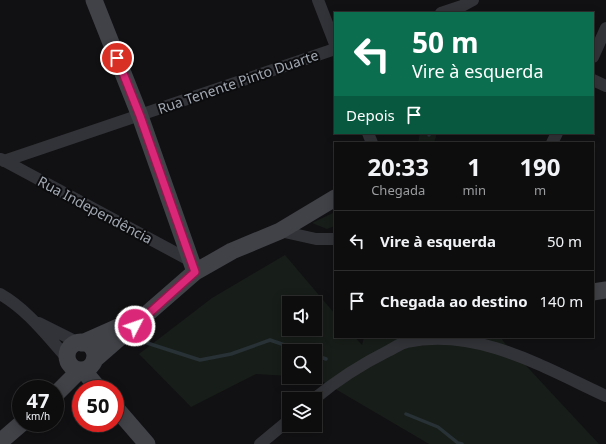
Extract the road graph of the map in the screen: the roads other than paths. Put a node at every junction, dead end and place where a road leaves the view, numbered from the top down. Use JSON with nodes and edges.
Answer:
{"nodes":[{"id":1,"x":94,"y":0,"type":"edge"},
{"id":2,"x":318,"y":0,"type":"edge"},
{"id":3,"x":464,"y":5,"type":"edge"},
{"id":4,"x":444,"y":12,"type":"edge"},
{"id":5,"x":606,"y":28,"type":"edge"},
{"id":6,"x":334,"y":41,"type":"edge"},
{"id":7,"x":334,"y":49,"type":"edge"},
{"id":8,"x":594,"y":55,"type":"edge"},
{"id":9,"x":594,"y":80,"type":"edge"},
{"id":10,"x":606,"y":86,"type":"edge"},
{"id":11,"x":140,"y":116,"type":"junction"},
{"id":12,"x":2,"y":160,"type":"edge"},
{"id":13,"x":334,"y":199,"type":"edge"},
{"id":14,"x":280,"y":231,"type":"junction"},
{"id":15,"x":334,"y":239,"type":"edge"},
{"id":16,"x":193,"y":267,"type":"junction"},
{"id":17,"x":606,"y":290,"type":"edge"},
{"id":18,"x":594,"y":292,"type":"edge"},
{"id":19,"x":0,"y":294,"type":"edge"},
{"id":20,"x":155,"y":308,"type":"junction"},
{"id":21,"x":34,"y":321,"type":"junction"},
{"id":22,"x":80,"y":343,"type":"junction"},
{"id":23,"x":81,"y":365,"type":"junction"},
{"id":24,"x":92,"y":380,"type":"edge"},
{"id":25,"x":64,"y":385,"type":"edge"},
{"id":26,"x":322,"y":393,"type":"edge"},
{"id":27,"x":606,"y":396,"type":"edge"},
{"id":28,"x":124,"y":417,"type":"edge"},
{"id":29,"x":282,"y":426,"type":"edge"},
{"id":30,"x":12,"y":432,"type":"edge"},
{"id":31,"x":0,"y":442,"type":"edge"},
{"id":32,"x":147,"y":444,"type":"edge"},
{"id":33,"x":260,"y":444,"type":"edge"}],
"edges":[{"from":1,"to":11,"type":"main road"},
{"from":2,"to":6,"type":"street"},
{"from":3,"to":4,"type":"street"},
{"from":5,"to":8,"type":"street"},
{"from":7,"to":11,"type":"street","name":"Rua Tenente Pinto Duarte"},
{"from":9,"to":10,"type":"street"},
{"from":11,"to":12,"type":"street","name":"Rua Tenente Pinto Duarte"},
{"from":11,"to":16,"type":"main road"},
{"from":12,"to":16,"type":"street","name":"Rua Independência"},
{"from":13,"to":14,"type":"main road"},
{"from":14,"to":15,"type":"street"},
{"from":14,"to":16,"type":"main road"},
{"from":16,"to":20,"type":"main road"},
{"from":17,"to":18,"type":"main road"},
{"from":19,"to":21,"type":"street"},
{"from":20,"to":22,"type":"main road"},
{"from":20,"to":23,"type":"main road"},
{"from":21,"to":22,"type":"street"},
{"from":21,"to":23,"type":"street"},
{"from":22,"to":23,"type":"main road"},
{"from":22,"to":23,"type":"main road"},
{"from":23,"to":24,"type":"main road"},
{"from":23,"to":25,"type":"main road"},
{"from":26,"to":27,"type":"street"},
{"from":28,"to":32,"type":"main road"},
{"from":29,"to":33,"type":"street"},
{"from":30,"to":31,"type":"main road"}]}
